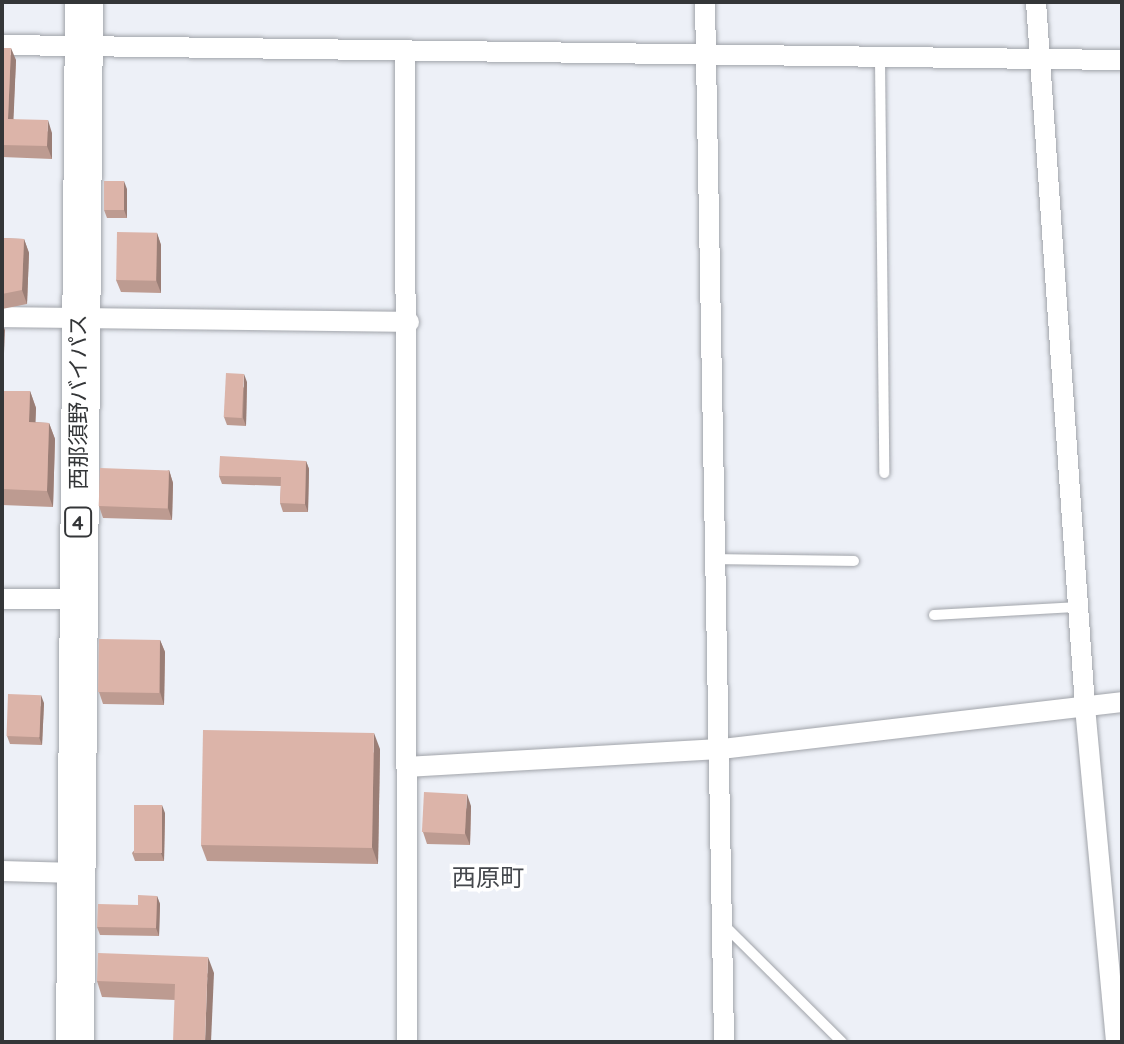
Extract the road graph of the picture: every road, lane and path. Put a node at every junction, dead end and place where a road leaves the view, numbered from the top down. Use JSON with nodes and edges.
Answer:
{"nodes":[{"id":1,"x":84,"y":2,"type":"edge"},
{"id":2,"x":705,"y":2,"type":"edge"},
{"id":3,"x":1036,"y":2,"type":"edge"},
{"id":4,"x":2,"y":45,"type":"edge"},
{"id":5,"x":83,"y":46,"type":"junction"},
{"id":6,"x":405,"y":51,"type":"junction"},
{"id":7,"x":703,"y":55,"type":"junction"},
{"id":8,"x":880,"y":59,"type":"junction"},
{"id":9,"x":1044,"y":59,"type":"junction"},
{"id":10,"x":1122,"y":60,"type":"edge"},
{"id":11,"x":2,"y":317,"type":"edge"},
{"id":12,"x":79,"y":317,"type":"junction"},
{"id":13,"x":409,"y":322,"type":"junction"},
{"id":14,"x":884,"y":473,"type":"dead end"},
{"id":15,"x":714,"y":559,"type":"junction"},
{"id":16,"x":854,"y":561,"type":"dead end"},
{"id":17,"x":2,"y":599,"type":"edge"},
{"id":18,"x":78,"y":599,"type":"junction"},
{"id":19,"x":1079,"y":607,"type":"junction"},
{"id":20,"x":934,"y":615,"type":"dead end"},
{"id":21,"x":1122,"y":702,"type":"edge"},
{"id":22,"x":1085,"y":707,"type":"junction"},
{"id":23,"x":722,"y":749,"type":"junction"},
{"id":24,"x":407,"y":767,"type":"junction"},
{"id":25,"x":2,"y":871,"type":"edge"},
{"id":26,"x":76,"y":873,"type":"junction"},
{"id":27,"x":723,"y":924,"type":"junction"},
{"id":28,"x":75,"y":1042,"type":"edge"},
{"id":29,"x":407,"y":1042,"type":"edge"},
{"id":30,"x":724,"y":1042,"type":"edge"},
{"id":31,"x":842,"y":1042,"type":"edge"},
{"id":32,"x":1116,"y":1042,"type":"edge"}],
"edges":[{"from":1,"to":5,"type":"highway","name":"西那須野バイパス","number":"4"},
{"from":2,"to":7,"type":"street"},
{"from":3,"to":9,"type":"street"},
{"from":4,"to":5,"type":"street"},
{"from":5,"to":6,"type":"street"},
{"from":5,"to":12,"type":"highway","name":"西那須野バイパス","number":"4"},
{"from":6,"to":7,"type":"street"},
{"from":6,"to":13,"type":"street"},
{"from":7,"to":8,"type":"street"},
{"from":7,"to":15,"type":"street"},
{"from":8,"to":9,"type":"street"},
{"from":8,"to":14,"type":"lane"},
{"from":9,"to":10,"type":"street"},
{"from":9,"to":19,"type":"street"},
{"from":11,"to":12,"type":"street"},
{"from":12,"to":13,"type":"street"},
{"from":12,"to":18,"type":"highway","name":"西那須野バイパス","number":"4"},
{"from":13,"to":24,"type":"street"},
{"from":15,"to":16,"type":"lane"},
{"from":15,"to":23,"type":"street"},
{"from":17,"to":18,"type":"street"},
{"from":18,"to":26,"type":"highway","name":"西那須野バイパス","number":"4"},
{"from":19,"to":20,"type":"lane"},
{"from":19,"to":22,"type":"street"},
{"from":21,"to":22,"type":"street"},
{"from":22,"to":23,"type":"street"},
{"from":22,"to":32,"type":"street"},
{"from":23,"to":24,"type":"street"},
{"from":23,"to":27,"type":"street"},
{"from":24,"to":29,"type":"street"},
{"from":25,"to":26,"type":"street"},
{"from":26,"to":28,"type":"highway","name":"西那須野バイパス","number":"4"},
{"from":27,"to":30,"type":"street"},
{"from":27,"to":31,"type":"lane"}]}
